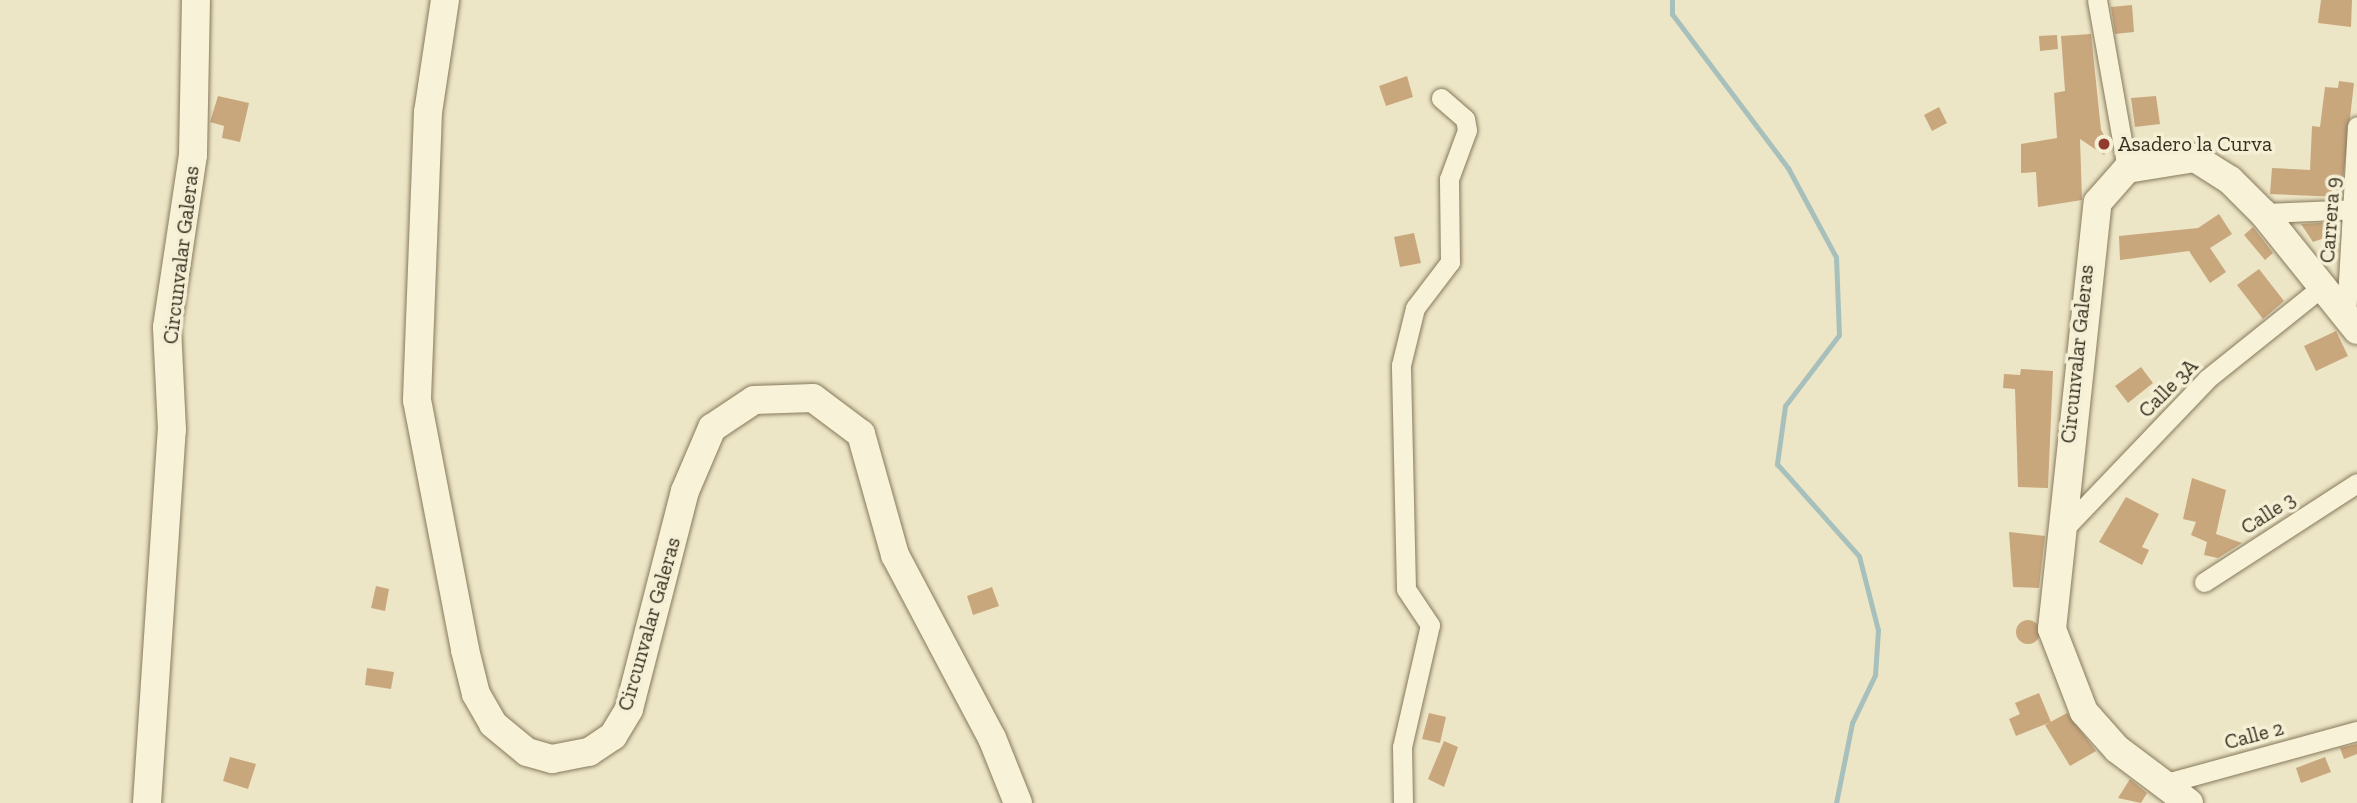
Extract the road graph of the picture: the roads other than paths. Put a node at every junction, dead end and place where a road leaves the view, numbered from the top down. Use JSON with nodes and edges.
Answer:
{"nodes":[{"id":1,"x":195,"y":0,"type":"edge"},
{"id":2,"x":445,"y":0,"type":"edge"},
{"id":3,"x":2097,"y":0,"type":"edge"},
{"id":4,"x":1441,"y":98,"type":"dead end"},
{"id":5,"x":2357,"y":127,"type":"edge"},
{"id":6,"x":2127,"y":169,"type":"junction"},
{"id":7,"x":2356,"y":209,"type":"edge"},
{"id":8,"x":2263,"y":213,"type":"junction"},
{"id":9,"x":2322,"y":287,"type":"junction"},
{"id":10,"x":2351,"y":323,"type":"edge"},
{"id":11,"x":2357,"y":483,"type":"edge"},
{"id":12,"x":2058,"y":535,"type":"junction"},
{"id":13,"x":2204,"y":582,"type":"dead end"},
{"id":14,"x":2357,"y":731,"type":"edge"},
{"id":15,"x":2163,"y":784,"type":"junction"},
{"id":16,"x":147,"y":803,"type":"edge"},
{"id":17,"x":1018,"y":803,"type":"edge"},
{"id":18,"x":1403,"y":803,"type":"edge"},
{"id":19,"x":2189,"y":803,"type":"edge"}],
"edges":[{"from":1,"to":16,"type":"main road","name":"Circunvalar Galeras"},
{"from":2,"to":17,"type":"main road","name":"Circunvalar Galeras"},
{"from":3,"to":6,"type":"street"},
{"from":4,"to":18,"type":"street"},
{"from":5,"to":7,"type":"street","name":"Carrera 9"},
{"from":6,"to":8,"type":"main road"},
{"from":6,"to":12,"type":"main road","name":"Circunvalar Galeras"},
{"from":7,"to":8,"type":"street"},
{"from":7,"to":10,"type":"street","name":"Carrera 9"},
{"from":8,"to":9,"type":"main road"},
{"from":9,"to":10,"type":"main road"},
{"from":9,"to":12,"type":"street","name":"Calle 3A"},
{"from":11,"to":13,"type":"street","name":"Calle 3"},
{"from":12,"to":15,"type":"main road","name":"Circunvalar Galeras"},
{"from":14,"to":15,"type":"street","name":"Calle 2"},
{"from":15,"to":19,"type":"main road","name":"Circunvalar Galeras"}]}
